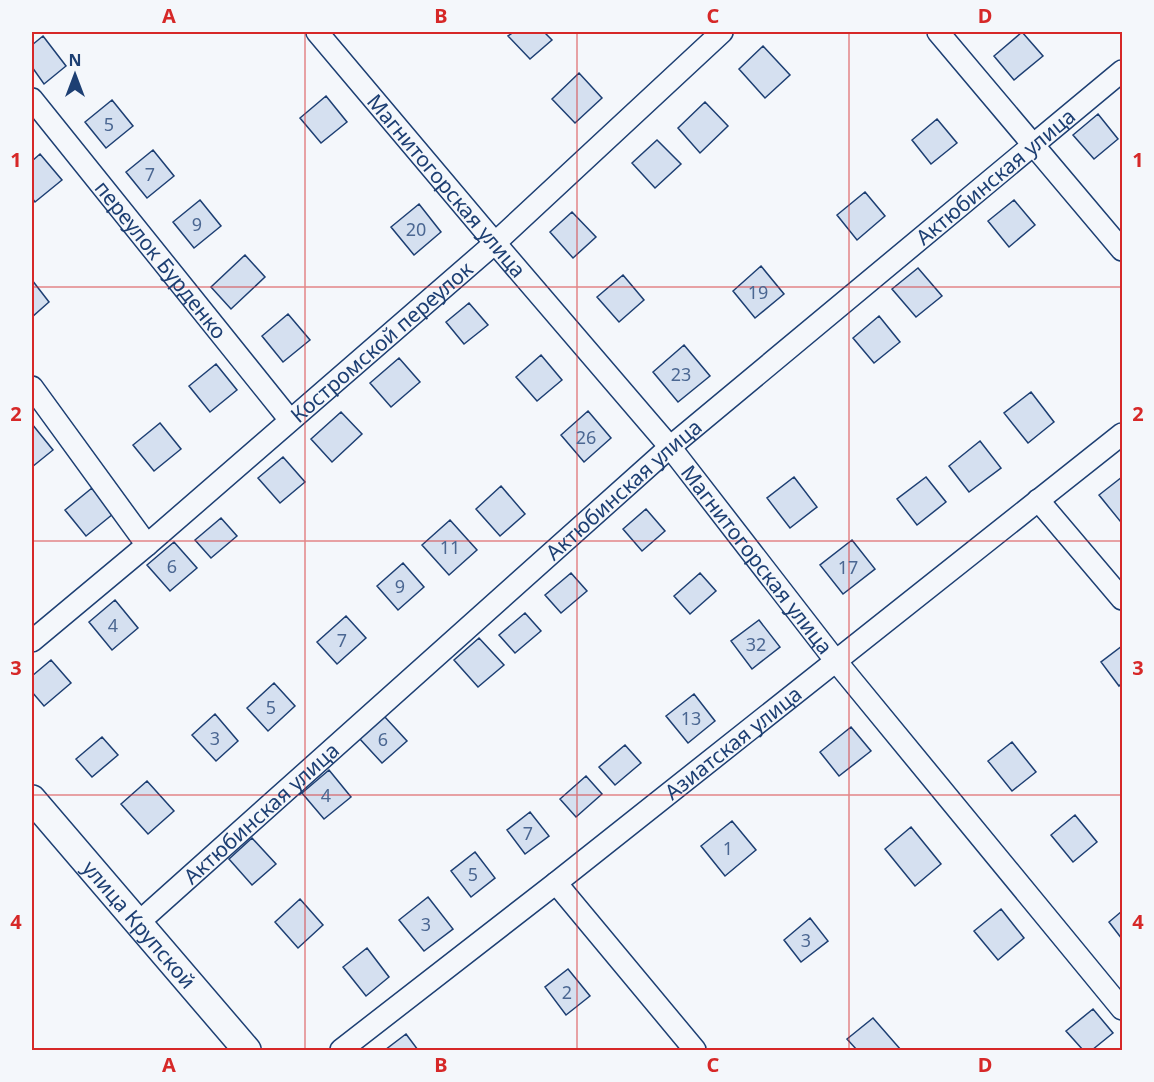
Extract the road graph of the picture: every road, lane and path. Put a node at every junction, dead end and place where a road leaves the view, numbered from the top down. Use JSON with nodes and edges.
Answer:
{"nodes":[{"id":1,"x":317,"y":32,"type":"edge"},
{"id":2,"x":722,"y":32,"type":"edge"},
{"id":3,"x":938,"y":32,"type":"edge"},
{"id":4,"x":1122,"y":71,"type":"edge"},
{"id":5,"x":32,"y":99,"type":"edge"},
{"id":6,"x":1034,"y":145,"type":"junction"},
{"id":7,"x":495,"y":243,"type":"junction"},
{"id":8,"x":1122,"y":250,"type":"edge"},
{"id":9,"x":32,"y":387,"type":"edge"},
{"id":10,"x":290,"y":420,"type":"junction"},
{"id":11,"x":1122,"y":434,"type":"edge"},
{"id":12,"x":670,"y":447,"type":"junction"},
{"id":13,"x":1038,"y":500,"type":"junction"},
{"id":14,"x":147,"y":545,"type":"junction"},
{"id":15,"x":1122,"y":600,"type":"edge"},
{"id":16,"x":32,"y":641,"type":"edge"},
{"id":17,"x":835,"y":660,"type":"junction"},
{"id":18,"x":32,"y":799,"type":"edge"},
{"id":19,"x":556,"y":883,"type":"junction"},
{"id":20,"x":138,"y":923,"type":"junction"},
{"id":21,"x":1122,"y":1009,"type":"edge"},
{"id":22,"x":247,"y":1050,"type":"edge"},
{"id":23,"x":341,"y":1050,"type":"edge"},
{"id":24,"x":695,"y":1050,"type":"edge"}],
"edges":[{"from":1,"to":7,"type":"street","name":"Магнитогорская улица"},
{"from":2,"to":7,"type":"street","name":"Костромской переулок"},
{"from":3,"to":6,"type":"street"},
{"from":4,"to":6,"type":"street","name":"Актюбинская улица"},
{"from":5,"to":10,"type":"street","name":"переулок Бурденко"},
{"from":6,"to":8,"type":"street"},
{"from":6,"to":12,"type":"street","name":"Актюбинская улица"},
{"from":7,"to":10,"type":"street","name":"Костромской переулок"},
{"from":7,"to":12,"type":"street","name":"Магнитогорская улица"},
{"from":9,"to":14,"type":"street"},
{"from":10,"to":14,"type":"street","name":"Костромской переулок"},
{"from":11,"to":13,"type":"street","name":"Азиатская улица"},
{"from":12,"to":17,"type":"street","name":"Магнитогорская улица"},
{"from":12,"to":20,"type":"street","name":"Актюбинская улица"},
{"from":13,"to":15,"type":"street"},
{"from":13,"to":17,"type":"street","name":"Азиатская улица"},
{"from":14,"to":16,"type":"street","name":"Костромской переулок"},
{"from":17,"to":19,"type":"street","name":"Азиатская улица"},
{"from":17,"to":21,"type":"street","name":"Магнитогорская улица"},
{"from":18,"to":20,"type":"street","name":"улица Крупской"},
{"from":19,"to":23,"type":"street","name":"Азиатская улица"},
{"from":19,"to":24,"type":"street"},
{"from":20,"to":22,"type":"street","name":"улица Крупской"}]}
